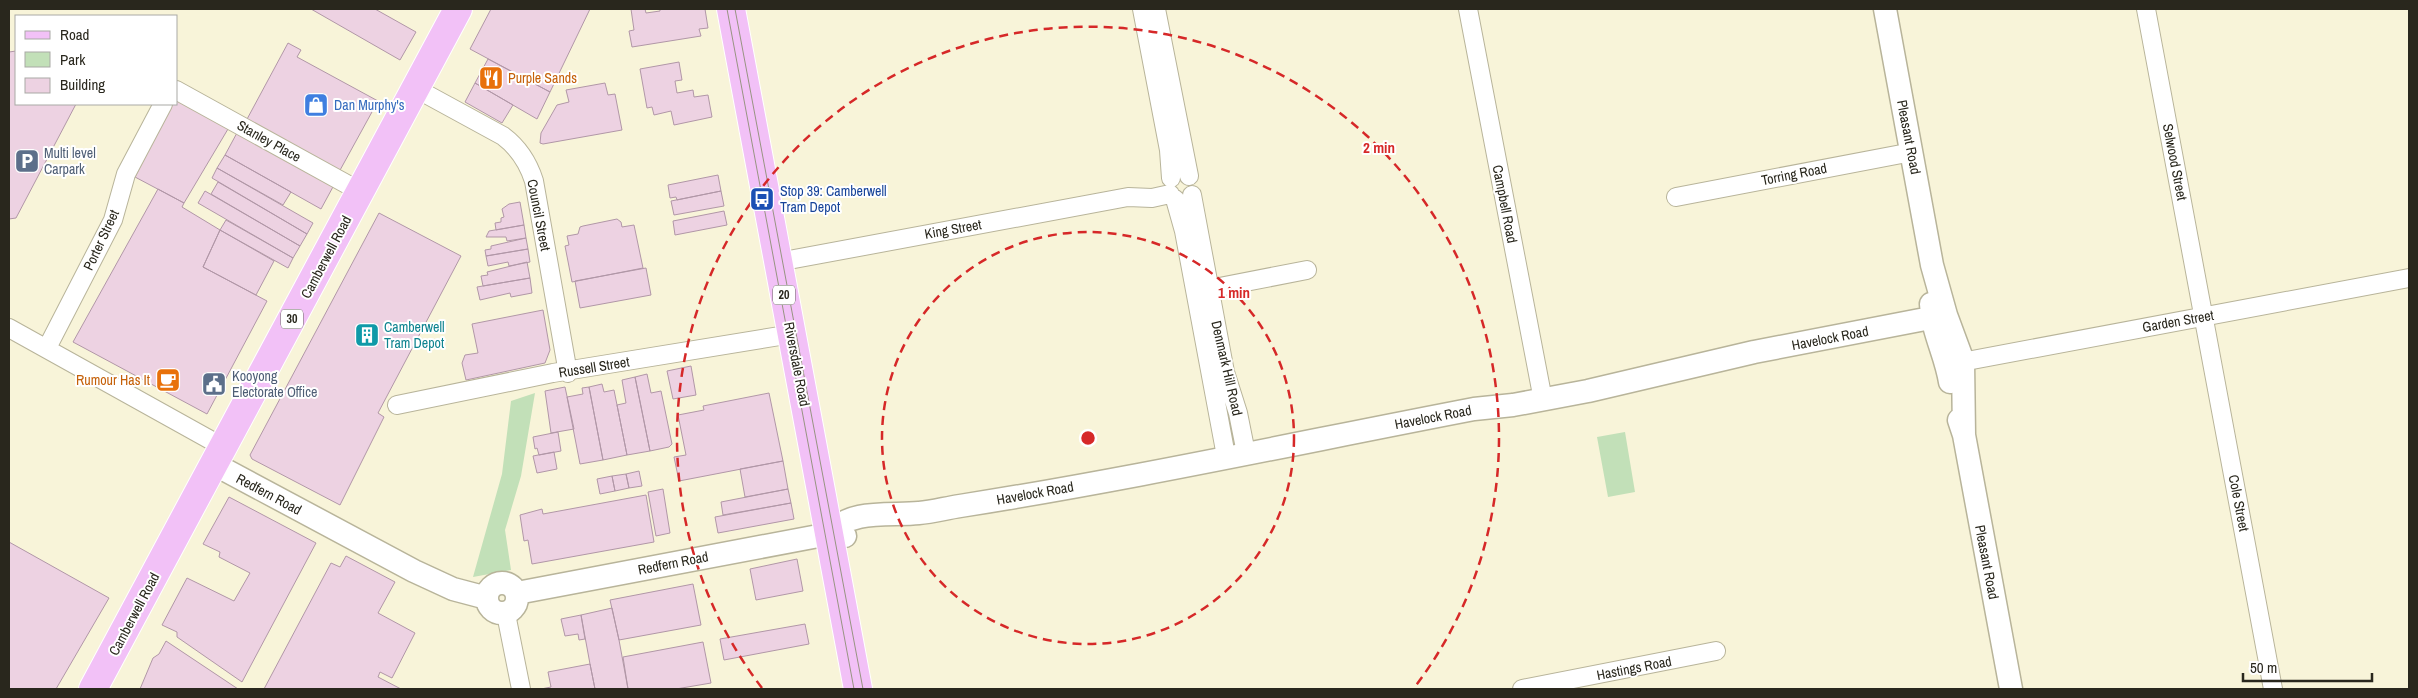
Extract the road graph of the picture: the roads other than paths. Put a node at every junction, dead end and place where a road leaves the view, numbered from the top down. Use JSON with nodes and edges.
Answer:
{"nodes":[{"id":1,"x":458,"y":9,"type":"edge"},
{"id":2,"x":731,"y":9,"type":"edge"},
{"id":3,"x":1142,"y":9,"type":"edge"},
{"id":4,"x":1156,"y":9,"type":"edge"},
{"id":5,"x":1468,"y":9,"type":"edge"},
{"id":6,"x":1885,"y":9,"type":"edge"},
{"id":7,"x":2146,"y":9,"type":"edge"},
{"id":8,"x":415,"y":88,"type":"junction"},
{"id":9,"x":178,"y":91,"type":"edge"},
{"id":10,"x":162,"y":105,"type":"edge"},
{"id":11,"x":1912,"y":152,"type":"junction"},
{"id":12,"x":1189,"y":176,"type":"junction"},
{"id":13,"x":1171,"y":189,"type":"junction"},
{"id":14,"x":361,"y":192,"type":"junction"},
{"id":15,"x":1192,"y":195,"type":"junction"},
{"id":16,"x":1676,"y":196,"type":"dead end"},
{"id":17,"x":778,"y":262,"type":"junction"},
{"id":18,"x":1307,"y":270,"type":"dead end"},
{"id":19,"x":2409,"y":278,"type":"edge"},
{"id":20,"x":1203,"y":290,"type":"junction"},
{"id":21,"x":1939,"y":316,"type":"junction"},
{"id":22,"x":2204,"y":316,"type":"junction"},
{"id":23,"x":9,"y":328,"type":"edge"},
{"id":24,"x":792,"y":334,"type":"junction"},
{"id":25,"x":47,"y":348,"type":"junction"},
{"id":26,"x":1955,"y":363,"type":"junction"},
{"id":27,"x":568,"y":372,"type":"junction"},
{"id":28,"x":1543,"y":400,"type":"junction"},
{"id":29,"x":397,"y":405,"type":"dead end"},
{"id":30,"x":1236,"y":454,"type":"junction"},
{"id":31,"x":218,"y":456,"type":"junction"},
{"id":32,"x":829,"y":534,"type":"junction"},
{"id":33,"x":517,"y":594,"type":"junction"},
{"id":34,"x":487,"y":598,"type":"junction"},
{"id":35,"x":506,"y":614,"type":"junction"},
{"id":36,"x":1716,"y":651,"type":"dead end"},
{"id":37,"x":94,"y":689,"type":"edge"},
{"id":38,"x":521,"y":689,"type":"edge"},
{"id":39,"x":858,"y":689,"type":"edge"},
{"id":40,"x":1522,"y":689,"type":"edge"},
{"id":41,"x":2011,"y":689,"type":"edge"},
{"id":42,"x":2273,"y":689,"type":"edge"}],
"edges":[{"from":1,"to":8,"type":"main road","name":"Camberwell Road","number":"30"},
{"from":2,"to":17,"type":"main road","name":"Riversdale Road","number":"20"},
{"from":3,"to":13,"type":"street","name":"Denmark Hill Road"},
{"from":4,"to":12,"type":"street"},
{"from":5,"to":28,"type":"street","name":"Campbell Road"},
{"from":6,"to":11,"type":"street","name":"Pleasant Road"},
{"from":7,"to":22,"type":"street","name":"Selwood Street"},
{"from":8,"to":14,"type":"main road","name":"Camberwell Road","number":"30"},
{"from":8,"to":27,"type":"street","name":"Council Street"},
{"from":9,"to":14,"type":"street","name":"Stanley Place"},
{"from":10,"to":25,"type":"street","name":"Porter Street"},
{"from":11,"to":16,"type":"street","name":"Torring Road"},
{"from":11,"to":21,"type":"street","name":"Pleasant Road"},
{"from":12,"to":13,"type":"street"},
{"from":12,"to":15,"type":"street"},
{"from":13,"to":15,"type":"street"},
{"from":13,"to":17,"type":"street","name":"King Street"},
{"from":13,"to":20,"type":"street","name":"Denmark Hill Road"},
{"from":14,"to":31,"type":"main road","name":"Camberwell Road","number":"30"},
{"from":15,"to":20,"type":"street","name":"Denmark Hill Road"},
{"from":17,"to":24,"type":"main road","name":"Riversdale Road","number":"20"},
{"from":18,"to":20,"type":"street"},
{"from":19,"to":22,"type":"street","name":"Garden Street"},
{"from":20,"to":30,"type":"street","name":"Denmark Hill Road"},
{"from":21,"to":26,"type":"street","name":"Pleasant Road"},
{"from":21,"to":28,"type":"street","name":"Havelock Road"},
{"from":22,"to":26,"type":"street","name":"Garden Street"},
{"from":22,"to":42,"type":"street","name":"Cole Street"},
{"from":23,"to":25,"type":"street"},
{"from":24,"to":27,"type":"street","name":"Russell Street"},
{"from":24,"to":32,"type":"main road","name":"Riversdale Road","number":"20"},
{"from":25,"to":31,"type":"street"},
{"from":26,"to":41,"type":"street","name":"Pleasant Road"},
{"from":27,"to":29,"type":"street","name":"Russell Street"},
{"from":28,"to":30,"type":"street","name":"Havelock Road"},
{"from":30,"to":32,"type":"street","name":"Havelock Road"},
{"from":31,"to":34,"type":"street","name":"Redfern Road"},
{"from":31,"to":37,"type":"main road","name":"Camberwell Road","number":"30"},
{"from":32,"to":33,"type":"street","name":"Redfern Road"},
{"from":32,"to":39,"type":"main road","name":"Riversdale Road","number":"20"},
{"from":33,"to":34,"type":"street"},
{"from":33,"to":35,"type":"street"},
{"from":34,"to":35,"type":"street"},
{"from":35,"to":38,"type":"street"},
{"from":36,"to":40,"type":"street","name":"Hastings Road"}]}
